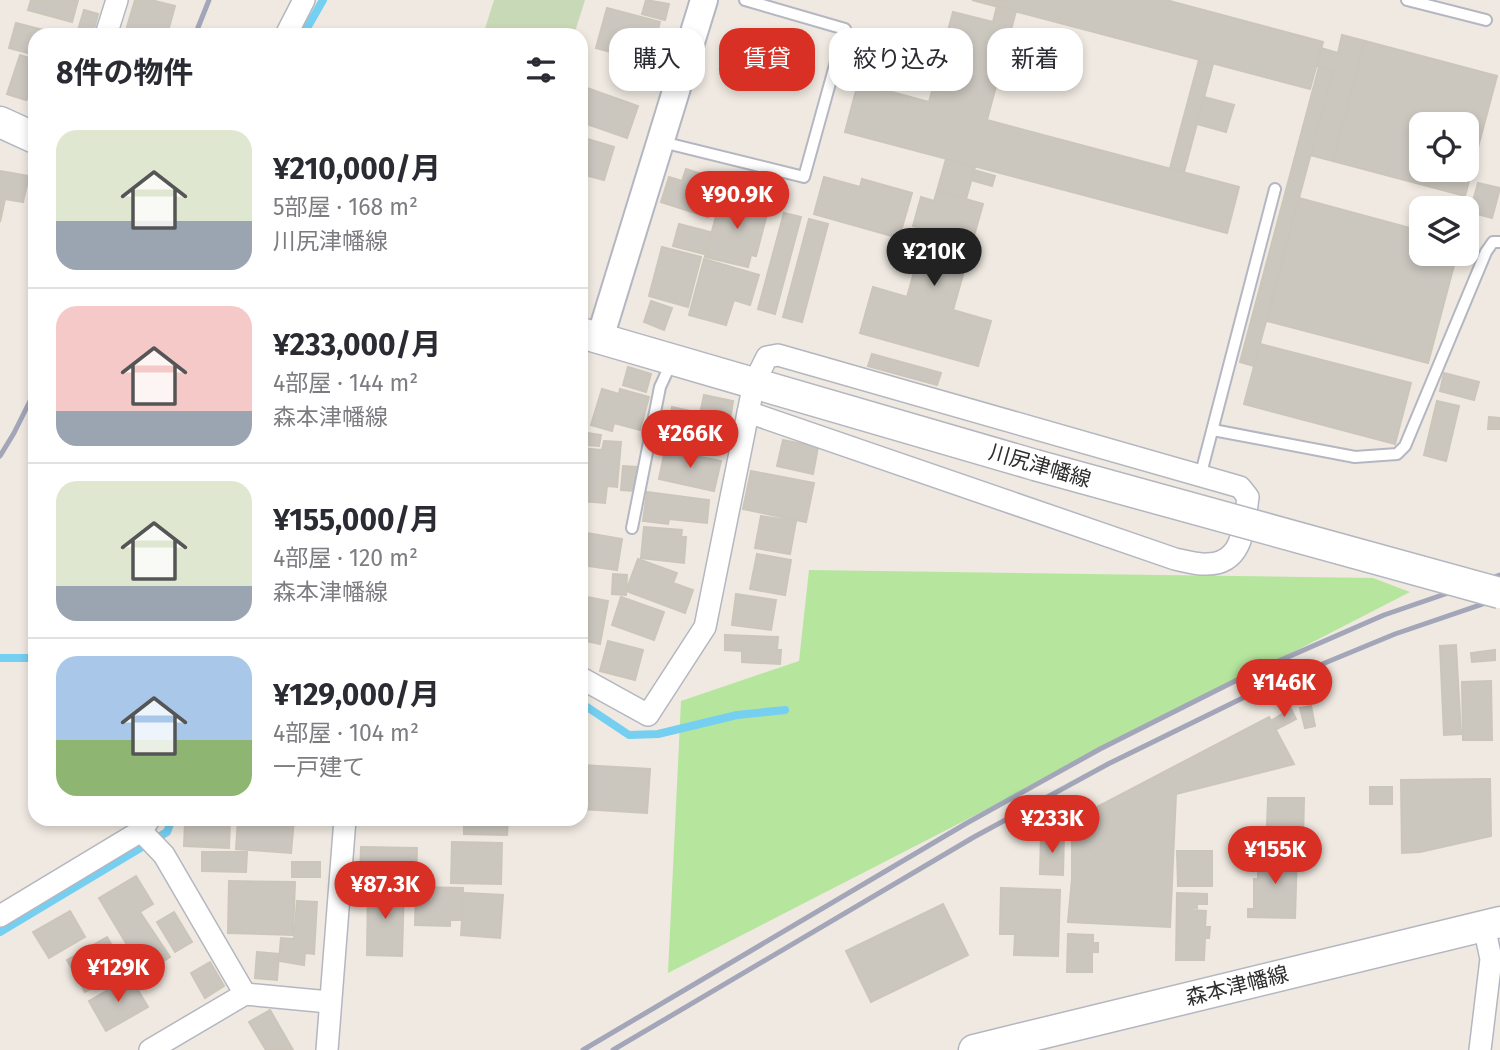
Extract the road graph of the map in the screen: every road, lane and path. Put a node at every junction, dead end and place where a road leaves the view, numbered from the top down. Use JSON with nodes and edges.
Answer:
{"nodes":[{"id":1,"x":117,"y":0,"type":"edge"},
{"id":2,"x":304,"y":0,"type":"edge"},
{"id":3,"x":704,"y":0,"type":"edge"},
{"id":4,"x":745,"y":0,"type":"edge"},
{"id":5,"x":1407,"y":0,"type":"edge"},
{"id":6,"x":1486,"y":20,"type":"dead end"},
{"id":7,"x":108,"y":28,"type":"edge"},
{"id":8,"x":290,"y":28,"type":"edge"},
{"id":9,"x":0,"y":122,"type":"edge"},
{"id":10,"x":28,"y":135,"type":"edge"},
{"id":11,"x":660,"y":141,"type":"junction"},
{"id":12,"x":1275,"y":189,"type":"dead end"},
{"id":13,"x":1500,"y":242,"type":"edge"},
{"id":14,"x":590,"y":335,"type":"edge"},
{"id":15,"x":672,"y":359,"type":"junction"},
{"id":16,"x":751,"y":397,"type":"junction"},
{"id":17,"x":1213,"y":430,"type":"junction"},
{"id":18,"x":1200,"y":477,"type":"junction"},
{"id":19,"x":632,"y":528,"type":"dead end"},
{"id":20,"x":1500,"y":593,"type":"edge"},
{"id":21,"x":588,"y":682,"type":"edge"},
{"id":22,"x":344,"y":826,"type":"edge"},
{"id":23,"x":145,"y":828,"type":"edge"},
{"id":24,"x":0,"y":916,"type":"edge"},
{"id":25,"x":1492,"y":924,"type":"edge"},
{"id":26,"x":245,"y":994,"type":"junction"},
{"id":27,"x":330,"y":1002,"type":"junction"},
{"id":28,"x":150,"y":1050,"type":"edge"},
{"id":29,"x":327,"y":1050,"type":"edge"},
{"id":30,"x":974,"y":1050,"type":"edge"},
{"id":31,"x":1479,"y":1050,"type":"edge"}],
"edges":[{"from":1,"to":7,"type":"street"},
{"from":2,"to":8,"type":"street"},
{"from":3,"to":11,"type":"street"},
{"from":4,"to":11,"type":"lane"},
{"from":5,"to":6,"type":"lane"},
{"from":9,"to":10,"type":"main road"},
{"from":11,"to":14,"type":"street"},
{"from":12,"to":17,"type":"lane"},
{"from":13,"to":17,"type":"lane"},
{"from":14,"to":15,"type":"main road","name":"川尻津幡線"},
{"from":15,"to":16,"type":"main road","name":"川尻津幡線"},
{"from":15,"to":19,"type":"lane"},
{"from":16,"to":18,"type":"street"},
{"from":16,"to":18,"type":"street"},
{"from":16,"to":20,"type":"main road","name":"川尻津幡線","bridge":true},
{"from":16,"to":21,"type":"street"},
{"from":17,"to":18,"type":"lane"},
{"from":22,"to":27,"type":"street"},
{"from":23,"to":24,"type":"street"},
{"from":23,"to":26,"type":"street"},
{"from":25,"to":30,"type":"main road","name":"森本津幡線"},
{"from":25,"to":31,"type":"street"},
{"from":26,"to":27,"type":"street"},
{"from":26,"to":28,"type":"street"},
{"from":27,"to":29,"type":"street"}]}
